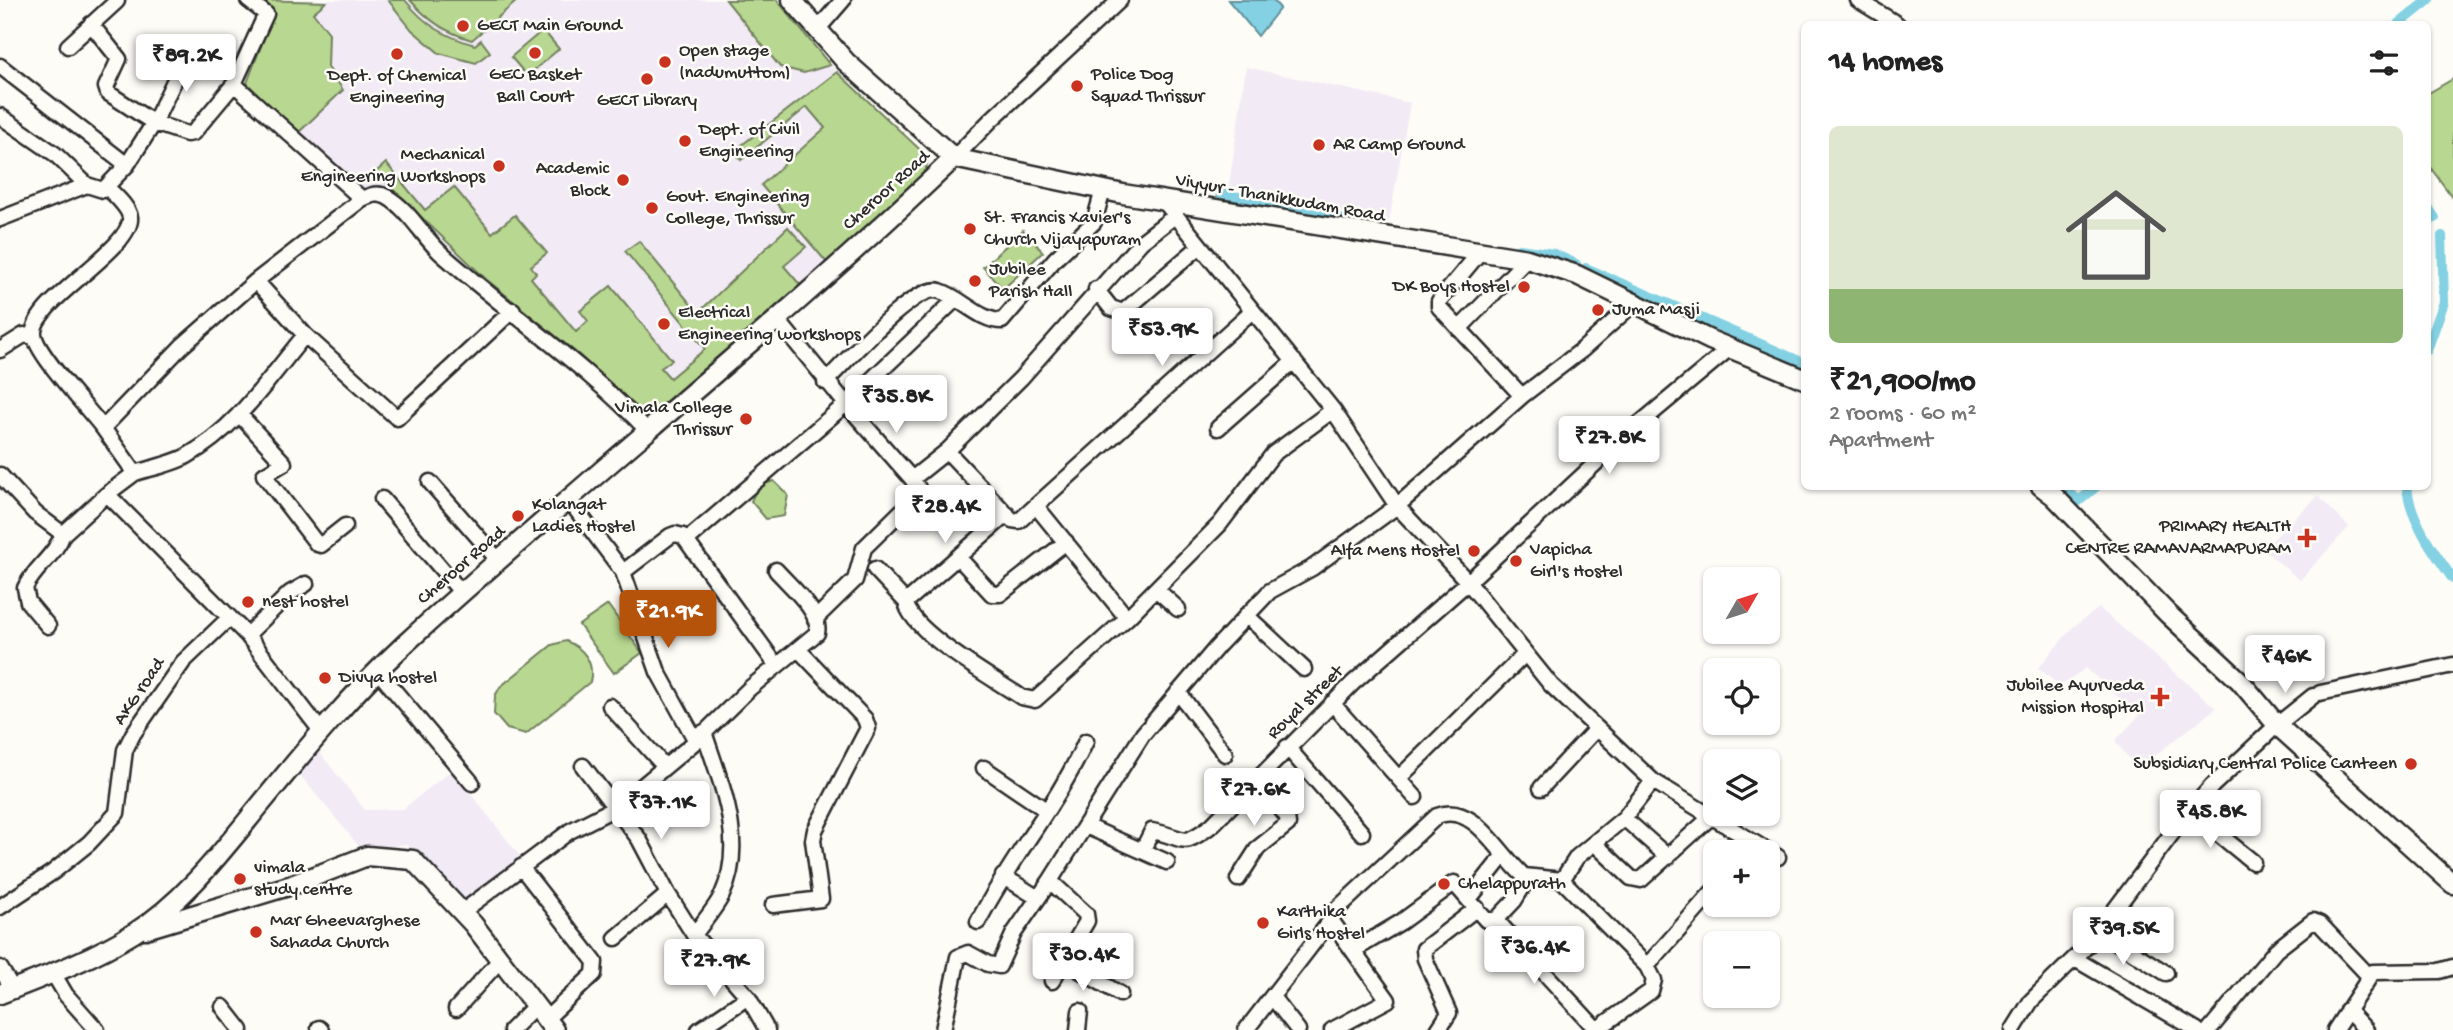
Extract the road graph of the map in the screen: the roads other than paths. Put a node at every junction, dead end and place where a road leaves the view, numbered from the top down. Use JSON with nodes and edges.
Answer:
{"nodes":[{"id":1,"x":248,"y":0,"type":"edge"},
{"id":2,"x":792,"y":0,"type":"edge"},
{"id":3,"x":843,"y":0,"type":"edge"},
{"id":4,"x":1120,"y":0,"type":"edge"},
{"id":5,"x":1858,"y":0,"type":"edge"},
{"id":6,"x":117,"y":1,"type":"edge"},
{"id":7,"x":1892,"y":21,"type":"edge"},
{"id":8,"x":92,"y":24,"type":"junction"},
{"id":9,"x":817,"y":30,"type":"junction"},
{"id":10,"x":68,"y":46,"type":"dead end"},
{"id":11,"x":188,"y":52,"type":"dead end"},
{"id":12,"x":0,"y":66,"type":"edge"},
{"id":13,"x":234,"y":84,"type":"junction"},
{"id":14,"x":0,"y":116,"type":"edge"},
{"id":15,"x":154,"y":122,"type":"junction"},
{"id":16,"x":954,"y":158,"type":"junction"},
{"id":17,"x":127,"y":164,"type":"junction"},
{"id":18,"x":86,"y":185,"type":"junction"},
{"id":19,"x":107,"y":187,"type":"junction"},
{"id":20,"x":1103,"y":190,"type":"junction"},
{"id":21,"x":362,"y":199,"type":"junction"},
{"id":22,"x":1170,"y":208,"type":"junction"},
{"id":23,"x":0,"y":219,"type":"edge"},
{"id":24,"x":1199,"y":247,"type":"junction"},
{"id":25,"x":1480,"y":252,"type":"junction"},
{"id":26,"x":1527,"y":259,"type":"junction"},
{"id":27,"x":256,"y":281,"type":"junction"},
{"id":28,"x":1096,"y":289,"type":"junction"},
{"id":29,"x":956,"y":299,"type":"junction"},
{"id":30,"x":1633,"y":304,"type":"junction"},
{"id":31,"x":513,"y":310,"type":"junction"},
{"id":32,"x":1252,"y":311,"type":"junction"},
{"id":33,"x":776,"y":317,"type":"junction"},
{"id":34,"x":1459,"y":329,"type":"junction"},
{"id":35,"x":305,"y":335,"type":"junction"},
{"id":36,"x":34,"y":337,"type":"junction"},
{"id":37,"x":1730,"y":348,"type":"junction"},
{"id":38,"x":0,"y":350,"type":"edge"},
{"id":39,"x":1294,"y":361,"type":"junction"},
{"id":40,"x":1801,"y":378,"type":"edge"},
{"id":41,"x":825,"y":382,"type":"junction"},
{"id":42,"x":1522,"y":396,"type":"junction"},
{"id":43,"x":846,"y":404,"type":"junction"},
{"id":44,"x":1333,"y":410,"type":"junction"},
{"id":45,"x":240,"y":414,"type":"junction"},
{"id":46,"x":103,"y":428,"type":"junction"},
{"id":47,"x":1218,"y":428,"type":"dead end"},
{"id":48,"x":647,"y":430,"type":"junction"},
{"id":49,"x":947,"y":452,"type":"junction"},
{"id":50,"x":135,"y":473,"type":"junction"},
{"id":51,"x":0,"y":475,"type":"edge"},
{"id":52,"x":912,"y":480,"type":"junction"},
{"id":53,"x":430,"y":482,"type":"dead end"},
{"id":54,"x":2046,"y":490,"type":"edge"},
{"id":55,"x":107,"y":494,"type":"junction"},
{"id":56,"x":382,"y":499,"type":"dead end"},
{"id":57,"x":569,"y":500,"type":"junction"},
{"id":58,"x":1036,"y":506,"type":"junction"},
{"id":59,"x":1396,"y":506,"type":"junction"},
{"id":60,"x":1007,"y":514,"type":"junction"},
{"id":61,"x":345,"y":526,"type":"dead end"},
{"id":62,"x":63,"y":534,"type":"junction"},
{"id":63,"x":687,"y":540,"type":"junction"},
{"id":64,"x":1066,"y":542,"type":"junction"},
{"id":65,"x":958,"y":557,"type":"junction"},
{"id":66,"x":499,"y":561,"type":"junction"},
{"id":67,"x":875,"y":569,"type":"dead end"},
{"id":68,"x":776,"y":570,"type":"dead end"},
{"id":69,"x":623,"y":572,"type":"junction"},
{"id":70,"x":1468,"y":582,"type":"junction"},
{"id":71,"x":306,"y":583,"type":"dead end"},
{"id":72,"x":1156,"y":589,"type":"junction"},
{"id":73,"x":463,"y":593,"type":"junction"},
{"id":74,"x":906,"y":602,"type":"junction"},
{"id":75,"x":1178,"y":609,"type":"dead end"},
{"id":76,"x":1246,"y":615,"type":"junction"},
{"id":77,"x":229,"y":618,"type":"junction"},
{"id":78,"x":1127,"y":618,"type":"junction"},
{"id":79,"x":815,"y":619,"type":"junction"},
{"id":80,"x":48,"y":626,"type":"dead end"},
{"id":81,"x":247,"y":635,"type":"junction"},
{"id":82,"x":797,"y":649,"type":"junction"},
{"id":83,"x":1525,"y":654,"type":"junction"},
{"id":84,"x":2453,"y":665,"type":"edge"},
{"id":85,"x":777,"y":666,"type":"junction"},
{"id":86,"x":1304,"y":669,"type":"dead end"},
{"id":87,"x":377,"y":670,"type":"junction"},
{"id":88,"x":1178,"y":692,"type":"junction"},
{"id":89,"x":1332,"y":703,"type":"junction"},
{"id":90,"x":610,"y":706,"type":"dead end"},
{"id":91,"x":2277,"y":724,"type":"junction"},
{"id":92,"x":1597,"y":728,"type":"junction"},
{"id":93,"x":321,"y":731,"type":"junction"},
{"id":94,"x":700,"y":737,"type":"junction"},
{"id":95,"x":1086,"y":741,"type":"dead end"},
{"id":96,"x":1287,"y":747,"type":"junction"},
{"id":97,"x":1225,"y":754,"type":"dead end"},
{"id":98,"x":583,"y":766,"type":"dead end"},
{"id":99,"x":665,"y":767,"type":"junction"},
{"id":100,"x":984,"y":768,"type":"dead end"},
{"id":101,"x":1399,"y":778,"type":"junction"},
{"id":102,"x":1258,"y":779,"type":"junction"},
{"id":103,"x":1653,"y":781,"type":"junction"},
{"id":104,"x":472,"y":783,"type":"dead end"},
{"id":105,"x":1541,"y":788,"type":"dead end"},
{"id":106,"x":1415,"y":797,"type":"dead end"},
{"id":107,"x":617,"y":807,"type":"junction"},
{"id":108,"x":1046,"y":810,"type":"junction"},
{"id":109,"x":1703,"y":811,"type":"edge"},
{"id":110,"x":2190,"y":811,"type":"junction"},
{"id":111,"x":1624,"y":817,"type":"junction"},
{"id":112,"x":1703,"y":824,"type":"edge"},
{"id":113,"x":1086,"y":826,"type":"junction"},
{"id":114,"x":1728,"y":826,"type":"edge"},
{"id":115,"x":1362,"y":833,"type":"dead end"},
{"id":116,"x":1747,"y":838,"type":"joint"},
{"id":117,"x":1750,"y":840,"type":"edge"},
{"id":118,"x":1594,"y":843,"type":"junction"},
{"id":119,"x":1142,"y":850,"type":"junction"},
{"id":120,"x":1504,"y":855,"type":"junction"},
{"id":121,"x":1668,"y":857,"type":"junction"},
{"id":122,"x":1167,"y":862,"type":"dead end"},
{"id":123,"x":2253,"y":862,"type":"dead end"},
{"id":124,"x":521,"y":867,"type":"junction"},
{"id":125,"x":1003,"y":876,"type":"junction"},
{"id":126,"x":1528,"y":878,"type":"junction"},
{"id":127,"x":1238,"y":879,"type":"dead end"},
{"id":128,"x":1562,"y":880,"type":"junction"},
{"id":129,"x":1050,"y":881,"type":"junction"},
{"id":130,"x":2453,"y":884,"type":"edge"},
{"id":131,"x":668,"y":894,"type":"junction"},
{"id":132,"x":1038,"y":898,"type":"junction"},
{"id":133,"x":1473,"y":903,"type":"junction"},
{"id":134,"x":1703,"y":903,"type":"edge"},
{"id":135,"x":773,"y":905,"type":"dead end"},
{"id":136,"x":0,"y":906,"type":"edge"},
{"id":137,"x":462,"y":912,"type":"junction"},
{"id":138,"x":1331,"y":920,"type":"junction"},
{"id":139,"x":1496,"y":920,"type":"junction"},
{"id":140,"x":978,"y":922,"type":"dead end"},
{"id":141,"x":2099,"y":930,"type":"junction"},
{"id":142,"x":136,"y":932,"type":"junction"},
{"id":143,"x":694,"y":935,"type":"junction"},
{"id":144,"x":615,"y":938,"type":"dead end"},
{"id":145,"x":1354,"y":950,"type":"junction"},
{"id":146,"x":2075,"y":959,"type":"junction"},
{"id":147,"x":500,"y":960,"type":"junction"},
{"id":148,"x":1064,"y":961,"type":"junction"},
{"id":149,"x":1647,"y":966,"type":"junction"},
{"id":150,"x":2453,"y":967,"type":"edge"},
{"id":151,"x":0,"y":968,"type":"edge"},
{"id":152,"x":53,"y":973,"type":"junction"},
{"id":153,"x":2166,"y":973,"type":"dead end"},
{"id":154,"x":2369,"y":976,"type":"junction"},
{"id":155,"x":1052,"y":981,"type":"dead end"},
{"id":156,"x":7,"y":992,"type":"edge"},
{"id":157,"x":1120,"y":994,"type":"dead end"},
{"id":158,"x":748,"y":997,"type":"junction"},
{"id":159,"x":1273,"y":998,"type":"junction"},
{"id":160,"x":223,"y":1007,"type":"dead end"},
{"id":161,"x":456,"y":1009,"type":"dead end"},
{"id":162,"x":2347,"y":1010,"type":"junction"},
{"id":163,"x":1080,"y":1011,"type":"dead end"},
{"id":164,"x":545,"y":1018,"type":"edge"},
{"id":165,"x":2177,"y":1025,"type":"edge"},
{"id":166,"x":2018,"y":1028,"type":"edge"},
{"id":167,"x":97,"y":1030,"type":"edge"},
{"id":168,"x":241,"y":1030,"type":"edge"},
{"id":169,"x":511,"y":1030,"type":"edge"},
{"id":170,"x":699,"y":1030,"type":"edge"},
{"id":171,"x":767,"y":1030,"type":"edge"},
{"id":172,"x":943,"y":1030,"type":"edge"},
{"id":173,"x":1078,"y":1030,"type":"edge"},
{"id":174,"x":1246,"y":1030,"type":"edge"},
{"id":175,"x":1298,"y":1030,"type":"edge"},
{"id":176,"x":1332,"y":1030,"type":"edge"},
{"id":177,"x":1438,"y":1030,"type":"edge"},
{"id":178,"x":1597,"y":1030,"type":"edge"},
{"id":179,"x":2197,"y":1030,"type":"edge"},
{"id":180,"x":2209,"y":1030,"type":"edge"},
{"id":181,"x":2334,"y":1030,"type":"edge"},
{"id":182,"x":2366,"y":1030,"type":"edge"}],
"edges":[{"from":1,"to":13,"type":"street"},
{"from":2,"to":9,"type":"main road","name":"Viyyur - Thanikkudam Road"},
{"from":3,"to":9,"type":"street"},
{"from":4,"to":16,"type":"street"},
{"from":5,"to":7,"type":"street"},
{"from":6,"to":8,"type":"street"},
{"from":8,"to":10,"type":"street"},
{"from":8,"to":15,"type":"street"},
{"from":9,"to":16,"type":"main road","name":"Viyyur - Thanikkudam Road"},
{"from":11,"to":15,"type":"street"},
{"from":12,"to":17,"type":"street"},
{"from":13,"to":15,"type":"street"},
{"from":13,"to":21,"type":"street"},
{"from":14,"to":18,"type":"street"},
{"from":15,"to":17,"type":"street"},
{"from":16,"to":20,"type":"main road","name":"Viyyur - Thanikkudam Road"},
{"from":16,"to":33,"type":"main road","name":"Cheroor Road"},
{"from":17,"to":19,"type":"street"},
{"from":18,"to":19,"type":"street"},
{"from":18,"to":23,"type":"street"},
{"from":19,"to":36,"type":"street"},
{"from":20,"to":22,"type":"main road","name":"Viyyur - Thanikkudam Road"},
{"from":20,"to":29,"type":"street"},
{"from":21,"to":27,"type":"street"},
{"from":21,"to":31,"type":"street"},
{"from":22,"to":24,"type":"street"},
{"from":22,"to":25,"type":"main road","name":"Viyyur - Thanikkudam Road"},
{"from":22,"to":28,"type":"street"},
{"from":24,"to":28,"type":"street"},
{"from":24,"to":32,"type":"street"},
{"from":25,"to":26,"type":"main road","name":"Viyyur - Thanikkudam Road"},
{"from":25,"to":34,"type":"street"},
{"from":26,"to":30,"type":"main road","name":"Viyyur - Thanikkudam Road"},
{"from":26,"to":34,"type":"street"},
{"from":27,"to":35,"type":"street"},
{"from":27,"to":46,"type":"street"},
{"from":28,"to":49,"type":"street"},
{"from":29,"to":41,"type":"street"},
{"from":29,"to":43,"type":"street"},
{"from":30,"to":37,"type":"main road","name":"Viyyur - Thanikkudam Road"},
{"from":30,"to":42,"type":"street"},
{"from":31,"to":35,"type":"street"},
{"from":31,"to":48,"type":"street"},
{"from":32,"to":39,"type":"street"},
{"from":32,"to":58,"type":"street"},
{"from":33,"to":41,"type":"street"},
{"from":33,"to":48,"type":"main road","name":"Cheroor Road"},
{"from":34,"to":42,"type":"street"},
{"from":35,"to":45,"type":"street"},
{"from":36,"to":38,"type":"street"},
{"from":36,"to":46,"type":"street"},
{"from":37,"to":40,"type":"main road","name":"Viyyur - Thanikkudam Road"},
{"from":37,"to":70,"type":"street","name":"Royal street"},
{"from":39,"to":44,"type":"street"},
{"from":39,"to":47,"type":"street"},
{"from":41,"to":43,"type":"street"},
{"from":42,"to":59,"type":"street"},
{"from":43,"to":52,"type":"street"},
{"from":43,"to":63,"type":"street"},
{"from":44,"to":59,"type":"street"},
{"from":44,"to":72,"type":"street"},
{"from":45,"to":50,"type":"street"},
{"from":45,"to":61,"type":"street"},
{"from":46,"to":50,"type":"street"},
{"from":48,"to":57,"type":"main road","name":"Cheroor Road"},
{"from":49,"to":52,"type":"street"},
{"from":49,"to":60,"type":"street"},
{"from":50,"to":55,"type":"street"},
{"from":51,"to":62,"type":"street"},
{"from":52,"to":79,"type":"street"},
{"from":53,"to":66,"type":"street"},
{"from":54,"to":91,"type":"main road"},
{"from":55,"to":62,"type":"street"},
{"from":55,"to":77,"type":"street"},
{"from":56,"to":73,"type":"street"},
{"from":57,"to":66,"type":"main road","name":"Cheroor Road"},
{"from":57,"to":69,"type":"street"},
{"from":58,"to":60,"type":"street"},
{"from":58,"to":64,"type":"street"},
{"from":59,"to":70,"type":"street"},
{"from":59,"to":76,"type":"street"},
{"from":60,"to":65,"type":"street"},
{"from":62,"to":80,"type":"street"},
{"from":63,"to":69,"type":"street"},
{"from":63,"to":85,"type":"street"},
{"from":64,"to":65,"type":"street"},
{"from":64,"to":78,"type":"street"},
{"from":65,"to":74,"type":"street"},
{"from":66,"to":73,"type":"main road","name":"Cheroor Road"},
{"from":67,"to":74,"type":"street"},
{"from":68,"to":79,"type":"street"},
{"from":69,"to":94,"type":"street"},
{"from":70,"to":83,"type":"street"},
{"from":70,"to":89,"type":"street","name":"Royal street"},
{"from":71,"to":81,"type":"street"},
{"from":72,"to":75,"type":"street"},
{"from":72,"to":78,"type":"street"},
{"from":73,"to":87,"type":"main road","name":"Cheroor Road"},
{"from":74,"to":78,"type":"street"},
{"from":76,"to":86,"type":"street"},
{"from":76,"to":88,"type":"street"},
{"from":77,"to":81,"type":"street"},
{"from":77,"to":136,"type":"street","name":"AKG road"},
{"from":79,"to":82,"type":"street"},
{"from":81,"to":93,"type":"street"},
{"from":82,"to":85,"type":"street"},
{"from":82,"to":135,"type":"street"},
{"from":83,"to":92,"type":"street"},
{"from":83,"to":101,"type":"street"},
{"from":84,"to":91,"type":"street"},
{"from":85,"to":94,"type":"street"},
{"from":87,"to":93,"type":"main road","name":"Cheroor Road"},
{"from":87,"to":104,"type":"street"},
{"from":88,"to":97,"type":"street"},
{"from":88,"to":113,"type":"street"},
{"from":89,"to":96,"type":"street","name":"Royal street"},
{"from":89,"to":101,"type":"street"},
{"from":90,"to":99,"type":"street"},
{"from":91,"to":110,"type":"street"},
{"from":91,"to":130,"type":"main road"},
{"from":92,"to":103,"type":"street"},
{"from":92,"to":105,"type":"street"},
{"from":93,"to":142,"type":"main road","name":"Cheroor Road"},
{"from":94,"to":99,"type":"street"},
{"from":94,"to":143,"type":"street"},
{"from":95,"to":108,"type":"street"},
{"from":96,"to":102,"type":"street","name":"Royal street"},
{"from":96,"to":115,"type":"street"},
{"from":98,"to":107,"type":"street"},
{"from":99,"to":107,"type":"street"},
{"from":100,"to":108,"type":"street"},
{"from":101,"to":106,"type":"street"},
{"from":102,"to":119,"type":"street","name":"Royal street"},
{"from":102,"to":127,"type":"street"},
{"from":103,"to":109,"type":"street"},
{"from":103,"to":111,"type":"street"},
{"from":107,"to":124,"type":"street"},
{"from":107,"to":131,"type":"street"},
{"from":108,"to":125,"type":"street"},
{"from":110,"to":123,"type":"street"},
{"from":110,"to":141,"type":"street"},
{"from":111,"to":118,"type":"street"},
{"from":111,"to":121,"type":"street"},
{"from":112,"to":121,"type":"street"},
{"from":113,"to":119,"type":"street"},
{"from":113,"to":129,"type":"street"},
{"from":114,"to":116,"type":"street"},
{"from":116,"to":117,"type":"street"},
{"from":118,"to":121,"type":"street"},
{"from":118,"to":128,"type":"street"},
{"from":119,"to":122,"type":"street"},
{"from":120,"to":126,"type":"street"},
{"from":120,"to":133,"type":"street"},
{"from":120,"to":138,"type":"street"},
{"from":124,"to":137,"type":"street"},
{"from":124,"to":164,"type":"street"},
{"from":125,"to":132,"type":"street"},
{"from":125,"to":140,"type":"street"},
{"from":126,"to":128,"type":"street"},
{"from":126,"to":139,"type":"street"},
{"from":128,"to":149,"type":"street"},
{"from":129,"to":132,"type":"street"},
{"from":129,"to":148,"type":"street"},
{"from":131,"to":143,"type":"street"},
{"from":131,"to":144,"type":"street"},
{"from":132,"to":172,"type":"street"},
{"from":133,"to":139,"type":"street"},
{"from":133,"to":145,"type":"street"},
{"from":133,"to":177,"type":"street"},
{"from":134,"to":149,"type":"street"},
{"from":137,"to":142,"type":"main road"},
{"from":137,"to":147,"type":"main road"},
{"from":138,"to":145,"type":"street"},
{"from":138,"to":159,"type":"street"},
{"from":139,"to":178,"type":"street"},
{"from":141,"to":146,"type":"street"},
{"from":141,"to":153,"type":"street"},
{"from":142,"to":152,"type":"main road","name":"Cheroor Road"},
{"from":143,"to":158,"type":"street"},
{"from":145,"to":176,"type":"street"},
{"from":146,"to":165,"type":"street"},
{"from":146,"to":166,"type":"street"},
{"from":147,"to":161,"type":"street"},
{"from":147,"to":164,"type":"main road"},
{"from":148,"to":155,"type":"street"},
{"from":148,"to":157,"type":"street"},
{"from":149,"to":178,"type":"street"},
{"from":150,"to":154,"type":"street"},
{"from":151,"to":156,"type":"street"},
{"from":152,"to":156,"type":"main road","name":"Cheroor Road"},
{"from":152,"to":167,"type":"street"},
{"from":154,"to":162,"type":"street"},
{"from":154,"to":180,"type":"street"},
{"from":158,"to":170,"type":"street"},
{"from":158,"to":171,"type":"street"},
{"from":159,"to":174,"type":"street"},
{"from":159,"to":175,"type":"street"},
{"from":160,"to":168,"type":"street"},
{"from":162,"to":181,"type":"street"},
{"from":162,"to":182,"type":"street"},
{"from":163,"to":173,"type":"street"},
{"from":164,"to":169,"type":"street"},
{"from":165,"to":179,"type":"street"}]}
